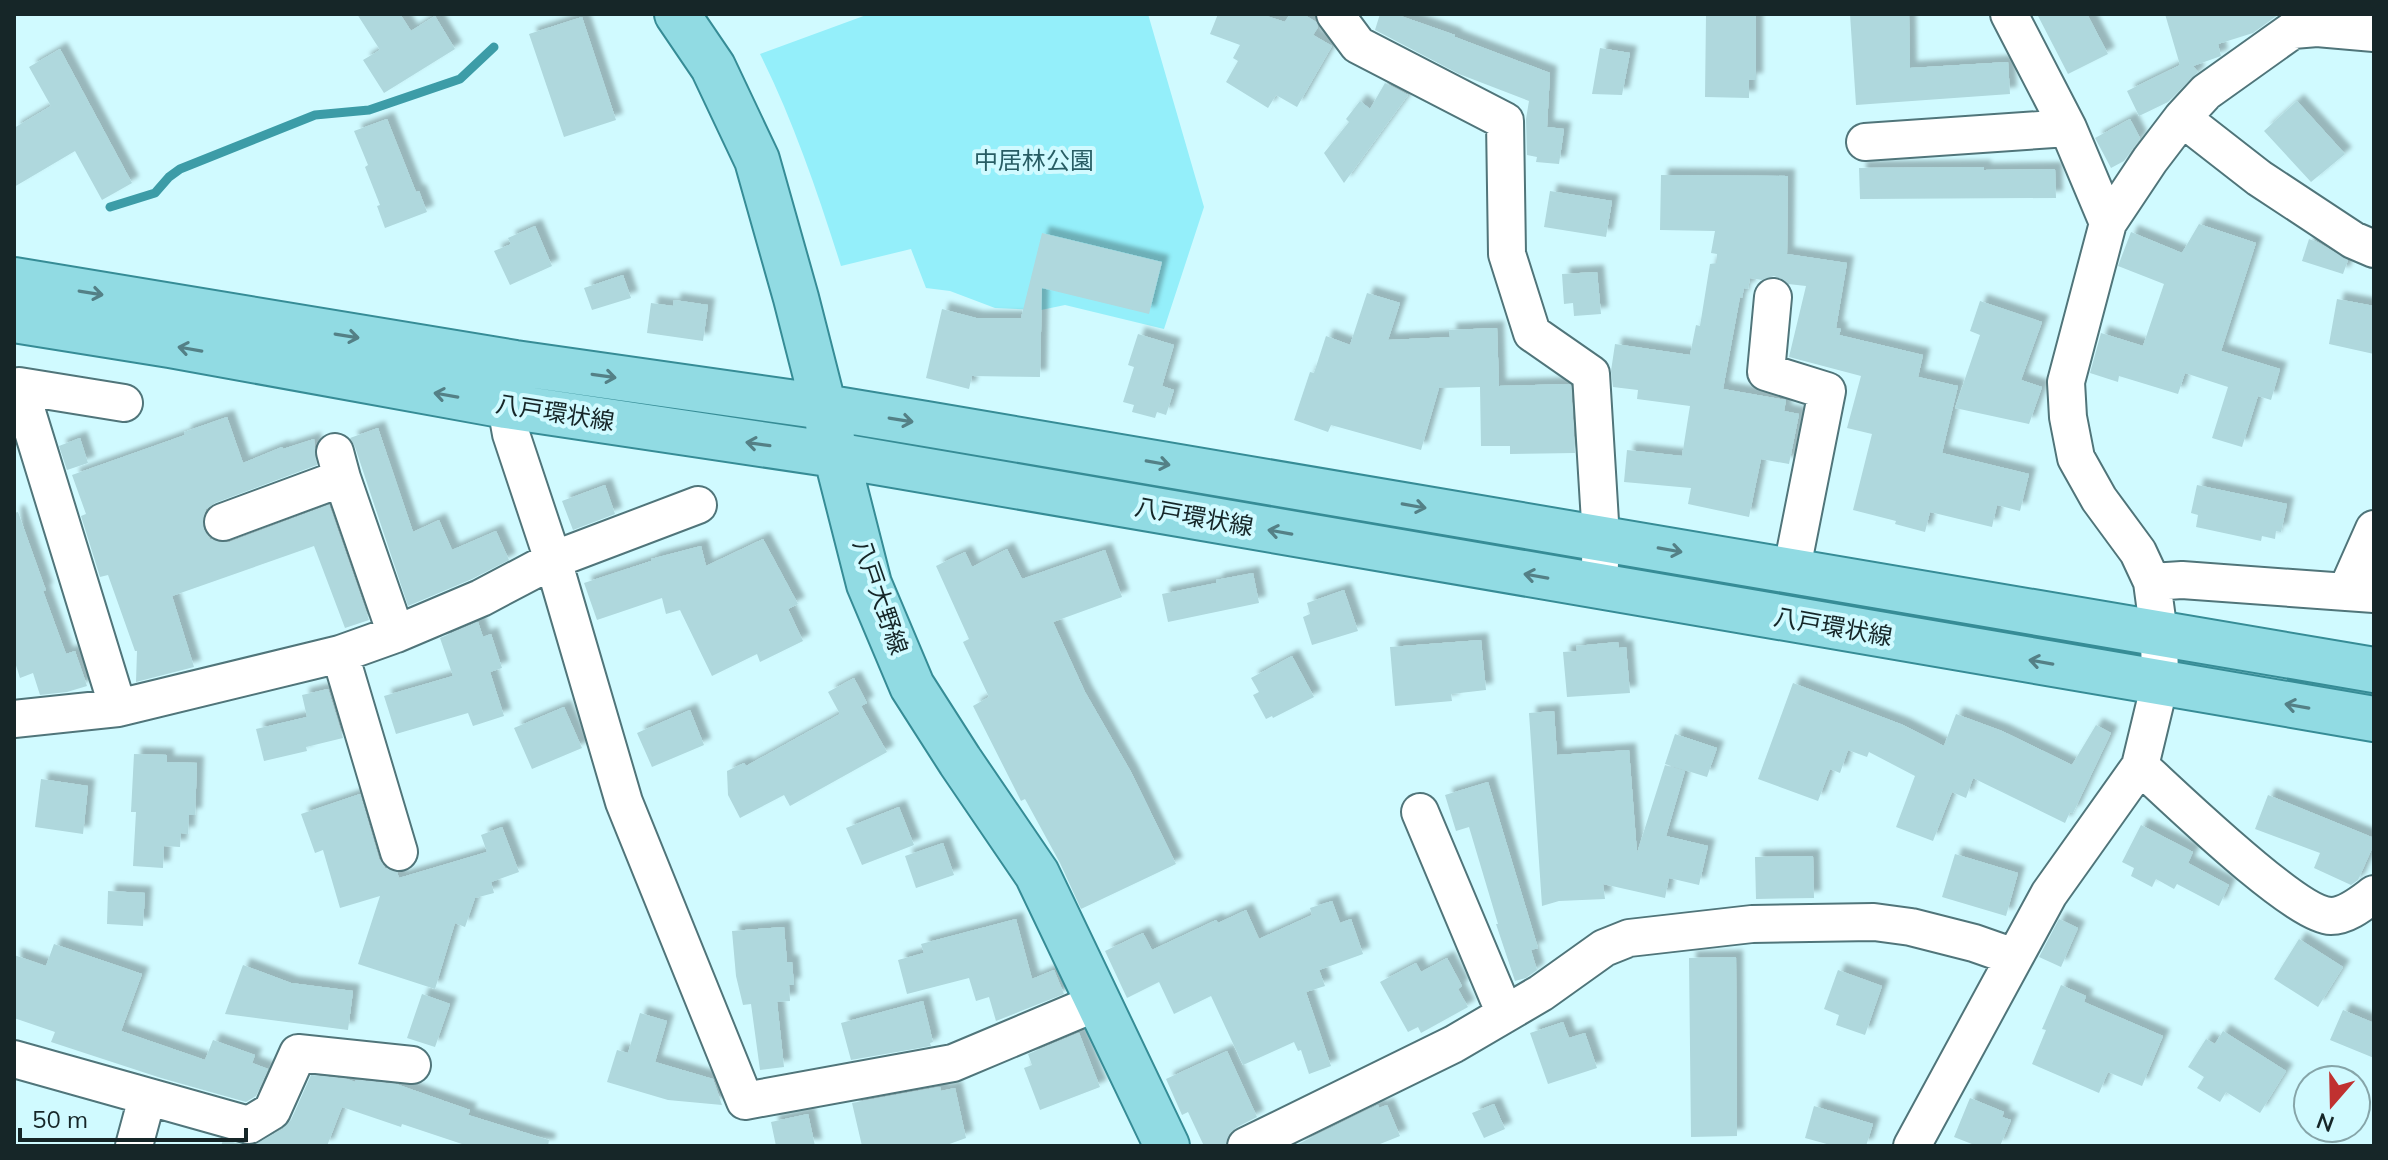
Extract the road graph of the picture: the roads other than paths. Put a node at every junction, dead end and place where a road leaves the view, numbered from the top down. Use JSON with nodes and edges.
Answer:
{"nodes":[{"id":1,"x":677,"y":14,"type":"edge"},
{"id":2,"x":1334,"y":14,"type":"edge"},
{"id":3,"x":2009,"y":14,"type":"edge"},
{"id":4,"x":2374,"y":33,"type":"edge"},
{"id":5,"x":2182,"y":118,"type":"junction"},
{"id":6,"x":2068,"y":128,"type":"junction"},
{"id":7,"x":1865,"y":142,"type":"dead end"},
{"id":8,"x":2108,"y":223,"type":"junction"},
{"id":9,"x":2374,"y":249,"type":"edge"},
{"id":10,"x":14,"y":280,"type":"edge"},
{"id":11,"x":1773,"y":297,"type":"dead end"},
{"id":12,"x":14,"y":320,"type":"edge"},
{"id":13,"x":124,"y":403,"type":"dead end"},
{"id":14,"x":506,"y":406,"type":"junction"},
{"id":15,"x":824,"y":407,"type":"junction"},
{"id":16,"x":835,"y":455,"type":"junction"},
{"id":17,"x":698,"y":505,"type":"dead end"},
{"id":18,"x":223,"y":522,"type":"dead end"},
{"id":19,"x":2374,"y":529,"type":"edge"},
{"id":20,"x":1601,"y":538,"type":"junction"},
{"id":21,"x":553,"y":560,"type":"junction"},
{"id":22,"x":1791,"y":573,"type":"junction"},
{"id":23,"x":2152,"y":582,"type":"junction"},
{"id":24,"x":1599,"y":587,"type":"junction"},
{"id":25,"x":2360,"y":593,"type":"edge"},
{"id":26,"x":396,"y":634,"type":"junction"},
{"id":27,"x":2159,"y":634,"type":"junction"},
{"id":28,"x":340,"y":654,"type":"junction"},
{"id":29,"x":2374,"y":670,"type":"edge"},
{"id":30,"x":2160,"y":683,"type":"junction"},
{"id":31,"x":118,"y":708,"type":"junction"},
{"id":32,"x":14,"y":719,"type":"edge"},
{"id":33,"x":2374,"y":719,"type":"edge"},
{"id":34,"x":2140,"y":766,"type":"junction"},
{"id":35,"x":1420,"y":812,"type":"dead end"},
{"id":36,"x":399,"y":852,"type":"dead end"},
{"id":37,"x":2374,"y":894,"type":"edge"},
{"id":38,"x":2014,"y":957,"type":"junction"},
{"id":39,"x":1098,"y":1002,"type":"junction"},
{"id":40,"x":1505,"y":1014,"type":"junction"},
{"id":41,"x":16,"y":1064,"type":"edge"},
{"id":42,"x":412,"y":1065,"type":"dead end"},
{"id":43,"x":147,"y":1098,"type":"junction"},
{"id":44,"x":134,"y":1146,"type":"edge"},
{"id":45,"x":1167,"y":1146,"type":"edge"},
{"id":46,"x":1246,"y":1146,"type":"edge"},
{"id":47,"x":1912,"y":1146,"type":"edge"}],
"edges":[{"from":1,"to":15,"type":"main road","name":"八戸大野線"},
{"from":2,"to":20,"type":"street"},
{"from":3,"to":6,"type":"street"},
{"from":4,"to":5,"type":"street"},
{"from":5,"to":8,"type":"street"},
{"from":5,"to":9,"type":"street"},
{"from":6,"to":7,"type":"street"},
{"from":6,"to":8,"type":"street"},
{"from":8,"to":23,"type":"street"},
{"from":10,"to":15,"type":"main road","name":"八戸環状線","one_way":true},
{"from":11,"to":22,"type":"street"},
{"from":14,"to":12,"type":"main road","name":"八戸環状線","one_way":true},
{"from":13,"to":31,"type":"street"},
{"from":16,"to":14,"type":"main road","name":"八戸環状線","one_way":true},
{"from":14,"to":21,"type":"street"},
{"from":15,"to":16,"type":"main road","name":"八戸大野線"},
{"from":15,"to":20,"type":"main road","name":"八戸環状線","one_way":true},
{"from":24,"to":16,"type":"main road","name":"八戸環状線","one_way":true},
{"from":16,"to":39,"type":"main road","name":"八戸大野線"},
{"from":17,"to":21,"type":"street"},
{"from":18,"to":26,"type":"street"},
{"from":19,"to":25,"type":"street"},
{"from":20,"to":22,"type":"main road","name":"八戸環状線","one_way":true},
{"from":20,"to":24,"type":"street"},
{"from":21,"to":26,"type":"street"},
{"from":21,"to":39,"type":"street"},
{"from":22,"to":27,"type":"main road","name":"八戸環状線"},
{"from":23,"to":25,"type":"street"},
{"from":23,"to":27,"type":"street"},
{"from":30,"to":24,"type":"main road","name":"八戸環状線","one_way":true},
{"from":26,"to":28,"type":"street"},
{"from":27,"to":29,"type":"main road","name":"八戸環状線"},
{"from":27,"to":30,"type":"street"},
{"from":28,"to":31,"type":"street"},
{"from":28,"to":36,"type":"street"},
{"from":33,"to":30,"type":"main road","name":"八戸環状線","one_way":true},
{"from":30,"to":34,"type":"street"},
{"from":31,"to":32,"type":"street"},
{"from":34,"to":37,"type":"street"},
{"from":34,"to":38,"type":"street"},
{"from":35,"to":40,"type":"street"},
{"from":38,"to":40,"type":"street"},
{"from":38,"to":47,"type":"street"},
{"from":39,"to":45,"type":"main road","name":"八戸大野線"},
{"from":40,"to":46,"type":"street"},
{"from":41,"to":43,"type":"street"},
{"from":42,"to":43,"type":"street"},
{"from":43,"to":44,"type":"street"}]}
